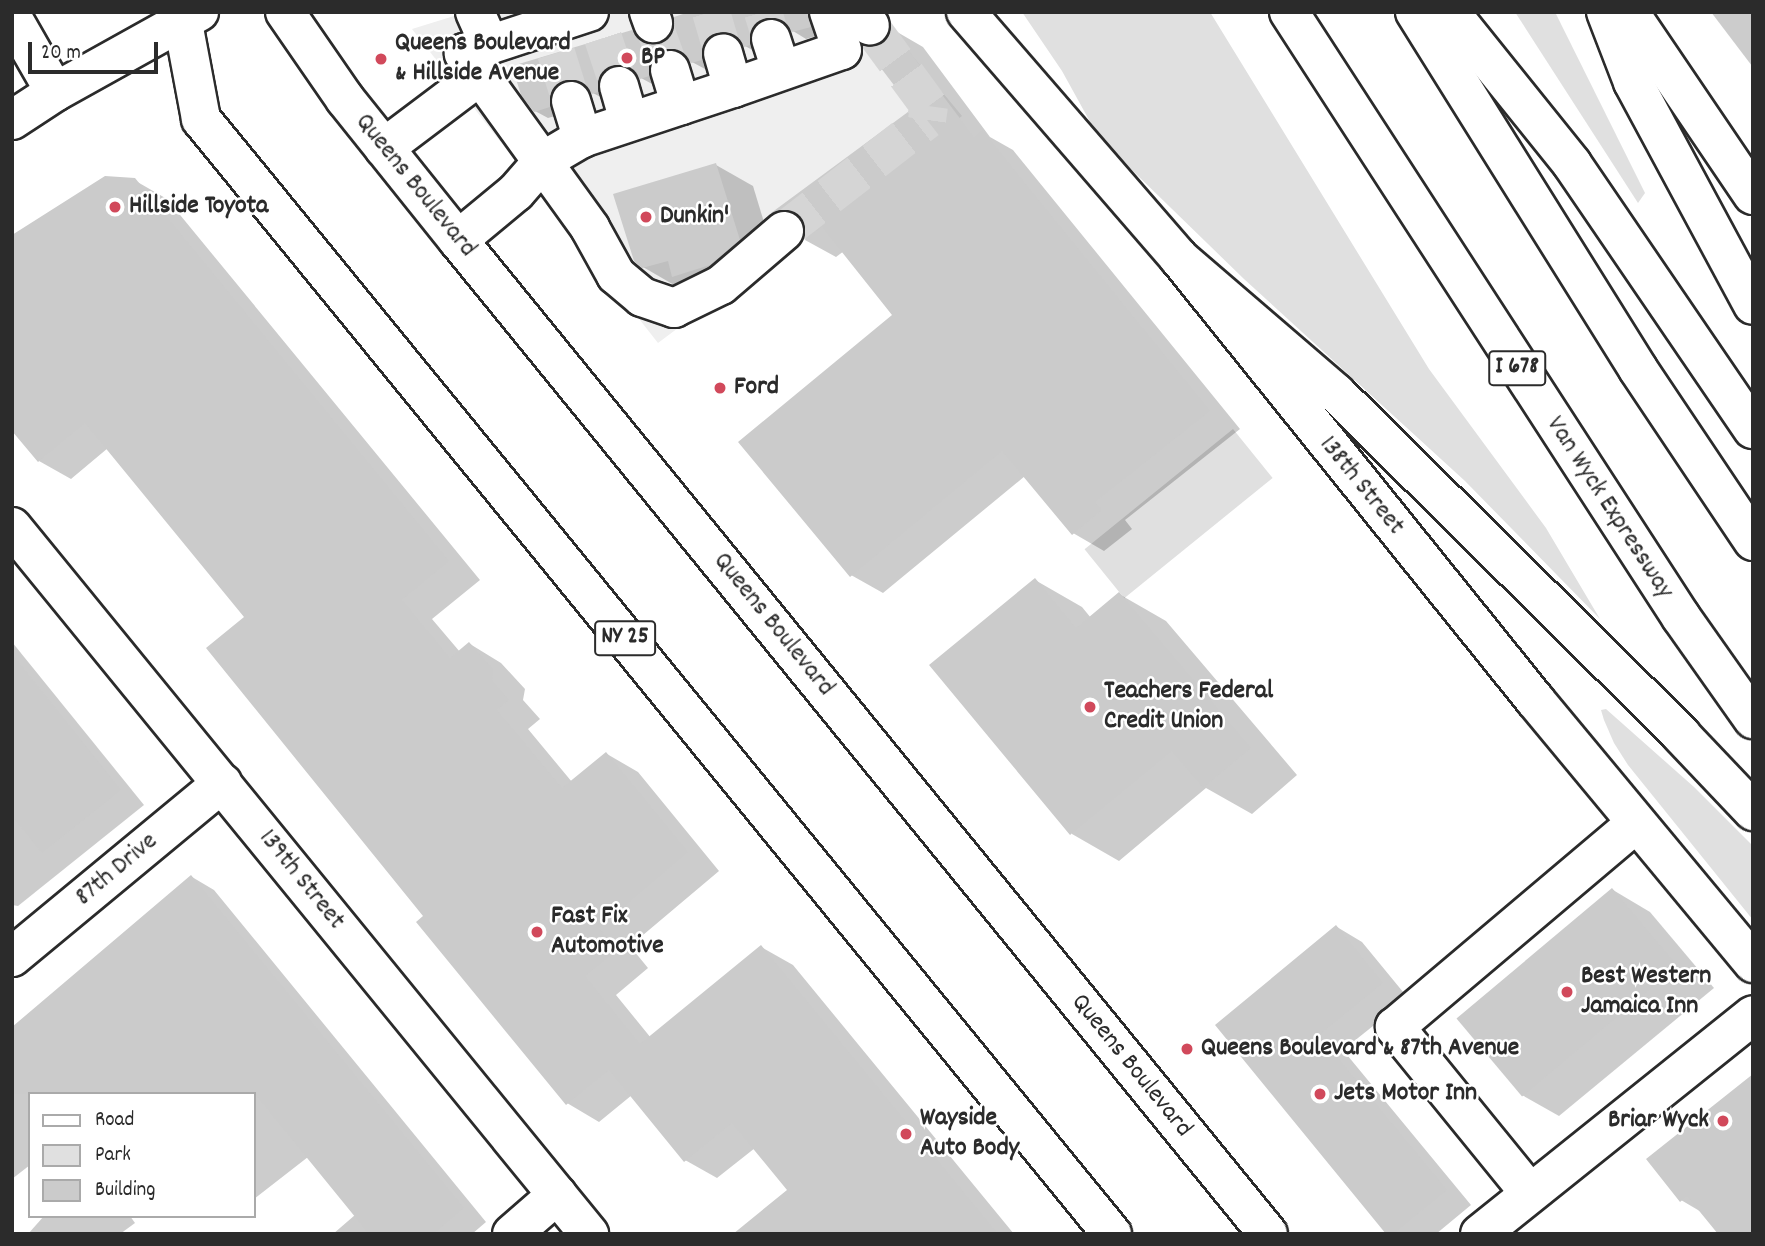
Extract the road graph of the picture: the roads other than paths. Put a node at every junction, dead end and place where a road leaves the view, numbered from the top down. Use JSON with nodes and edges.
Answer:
{"nodes":[{"id":1,"x":285,"y":12,"type":"edge"},
{"id":2,"x":829,"y":12,"type":"edge"},
{"id":3,"x":966,"y":12,"type":"edge"},
{"id":4,"x":1289,"y":12,"type":"edge"},
{"id":5,"x":1415,"y":12,"type":"edge"},
{"id":6,"x":1450,"y":12,"type":"edge"},
{"id":7,"x":1606,"y":12,"type":"edge"},
{"id":8,"x":1629,"y":12,"type":"edge"},
{"id":9,"x":187,"y":15,"type":"edge"},
{"id":10,"x":12,"y":17,"type":"edge"},
{"id":11,"x":596,"y":21,"type":"edge"},
{"id":12,"x":482,"y":44,"type":"edge"},
{"id":13,"x":619,"y":86,"type":"tunnel mouth"},
{"id":14,"x":55,"y":92,"type":"junction"},
{"id":15,"x":571,"y":101,"type":"tunnel mouth"},
{"id":16,"x":12,"y":120,"type":"edge"},
{"id":17,"x":629,"y":122,"type":"junction"},
{"id":18,"x":582,"y":138,"type":"junction"},
{"id":19,"x":384,"y":148,"type":"junction"},
{"id":20,"x":543,"y":161,"type":"junction"},
{"id":21,"x":1753,"y":195,"type":"edge"},
{"id":22,"x":784,"y":231,"type":"tunnel mouth"},
{"id":23,"x":458,"y":240,"type":"junction"},
{"id":24,"x":1179,"y":258,"type":"junction"},
{"id":25,"x":1753,"y":304,"type":"edge"},
{"id":26,"x":1753,"y":429,"type":"edge"},
{"id":27,"x":12,"y":527,"type":"edge"},
{"id":28,"x":1753,"y":541,"type":"edge"},
{"id":29,"x":1753,"y":719,"type":"edge"},
{"id":30,"x":222,"y":783,"type":"junction"},
{"id":31,"x":1753,"y":811,"type":"edge"},
{"id":32,"x":1636,"y":823,"type":"junction"},
{"id":33,"x":12,"y":957,"type":"edge"},
{"id":34,"x":1753,"y":963,"type":"edge"},
{"id":35,"x":1753,"y":1015,"type":"edge"},
{"id":36,"x":1529,"y":1192,"type":"junction"},
{"id":37,"x":557,"y":1195,"type":"junction"},
{"id":38,"x":512,"y":1234,"type":"edge"},
{"id":39,"x":589,"y":1234,"type":"edge"},
{"id":40,"x":1112,"y":1234,"type":"edge"},
{"id":41,"x":1268,"y":1234,"type":"edge"},
{"id":42,"x":1480,"y":1234,"type":"edge"}],
"edges":[{"from":1,"to":19,"type":"main road","name":"Queens Boulevard"},
{"from":2,"to":17,"type":"main road"},
{"from":3,"to":24,"type":"main road","name":"138th Street"},
{"from":4,"to":29,"type":"main road","name":"Van Wyck Expressway","number":"I 678"},
{"from":5,"to":28,"type":"main road"},
{"from":6,"to":26,"type":"main road"},
{"from":7,"to":25,"type":"main road"},
{"from":8,"to":21,"type":"main road"},
{"from":9,"to":14,"type":"main road","number":"NY 25"},
{"from":9,"to":40,"type":"main road","number":"NY 25"},
{"from":10,"to":14,"type":"main road"},
{"from":11,"to":12,"type":"main road"},
{"from":12,"to":19,"type":"main road"},
{"from":12,"to":20,"type":"main road"},
{"from":13,"to":17,"type":"main road"},
{"from":14,"to":16,"type":"main road","number":"NY 25"},
{"from":15,"to":18,"type":"main road"},
{"from":17,"to":18,"type":"main road"},
{"from":18,"to":20,"type":"main road"},
{"from":19,"to":23,"type":"main road","name":"Queens Boulevard"},
{"from":20,"to":22,"type":"main road"},
{"from":20,"to":23,"type":"main road"},
{"from":23,"to":41,"type":"main road","name":"Queens Boulevard"},
{"from":24,"to":31,"type":"main road"},
{"from":24,"to":32,"type":"main road","name":"138th Street"},
{"from":27,"to":30,"type":"main road","name":"139th Street"},
{"from":30,"to":33,"type":"main road","name":"87th Drive"},
{"from":30,"to":37,"type":"main road","name":"139th Street"},
{"from":32,"to":34,"type":"main road","name":"138th Street"},
{"from":32,"to":36,"type":"main road"},
{"from":35,"to":36,"type":"main road"},
{"from":36,"to":42,"type":"main road"},
{"from":37,"to":38,"type":"main road"},
{"from":37,"to":39,"type":"main road","name":"139th Street"}]}
